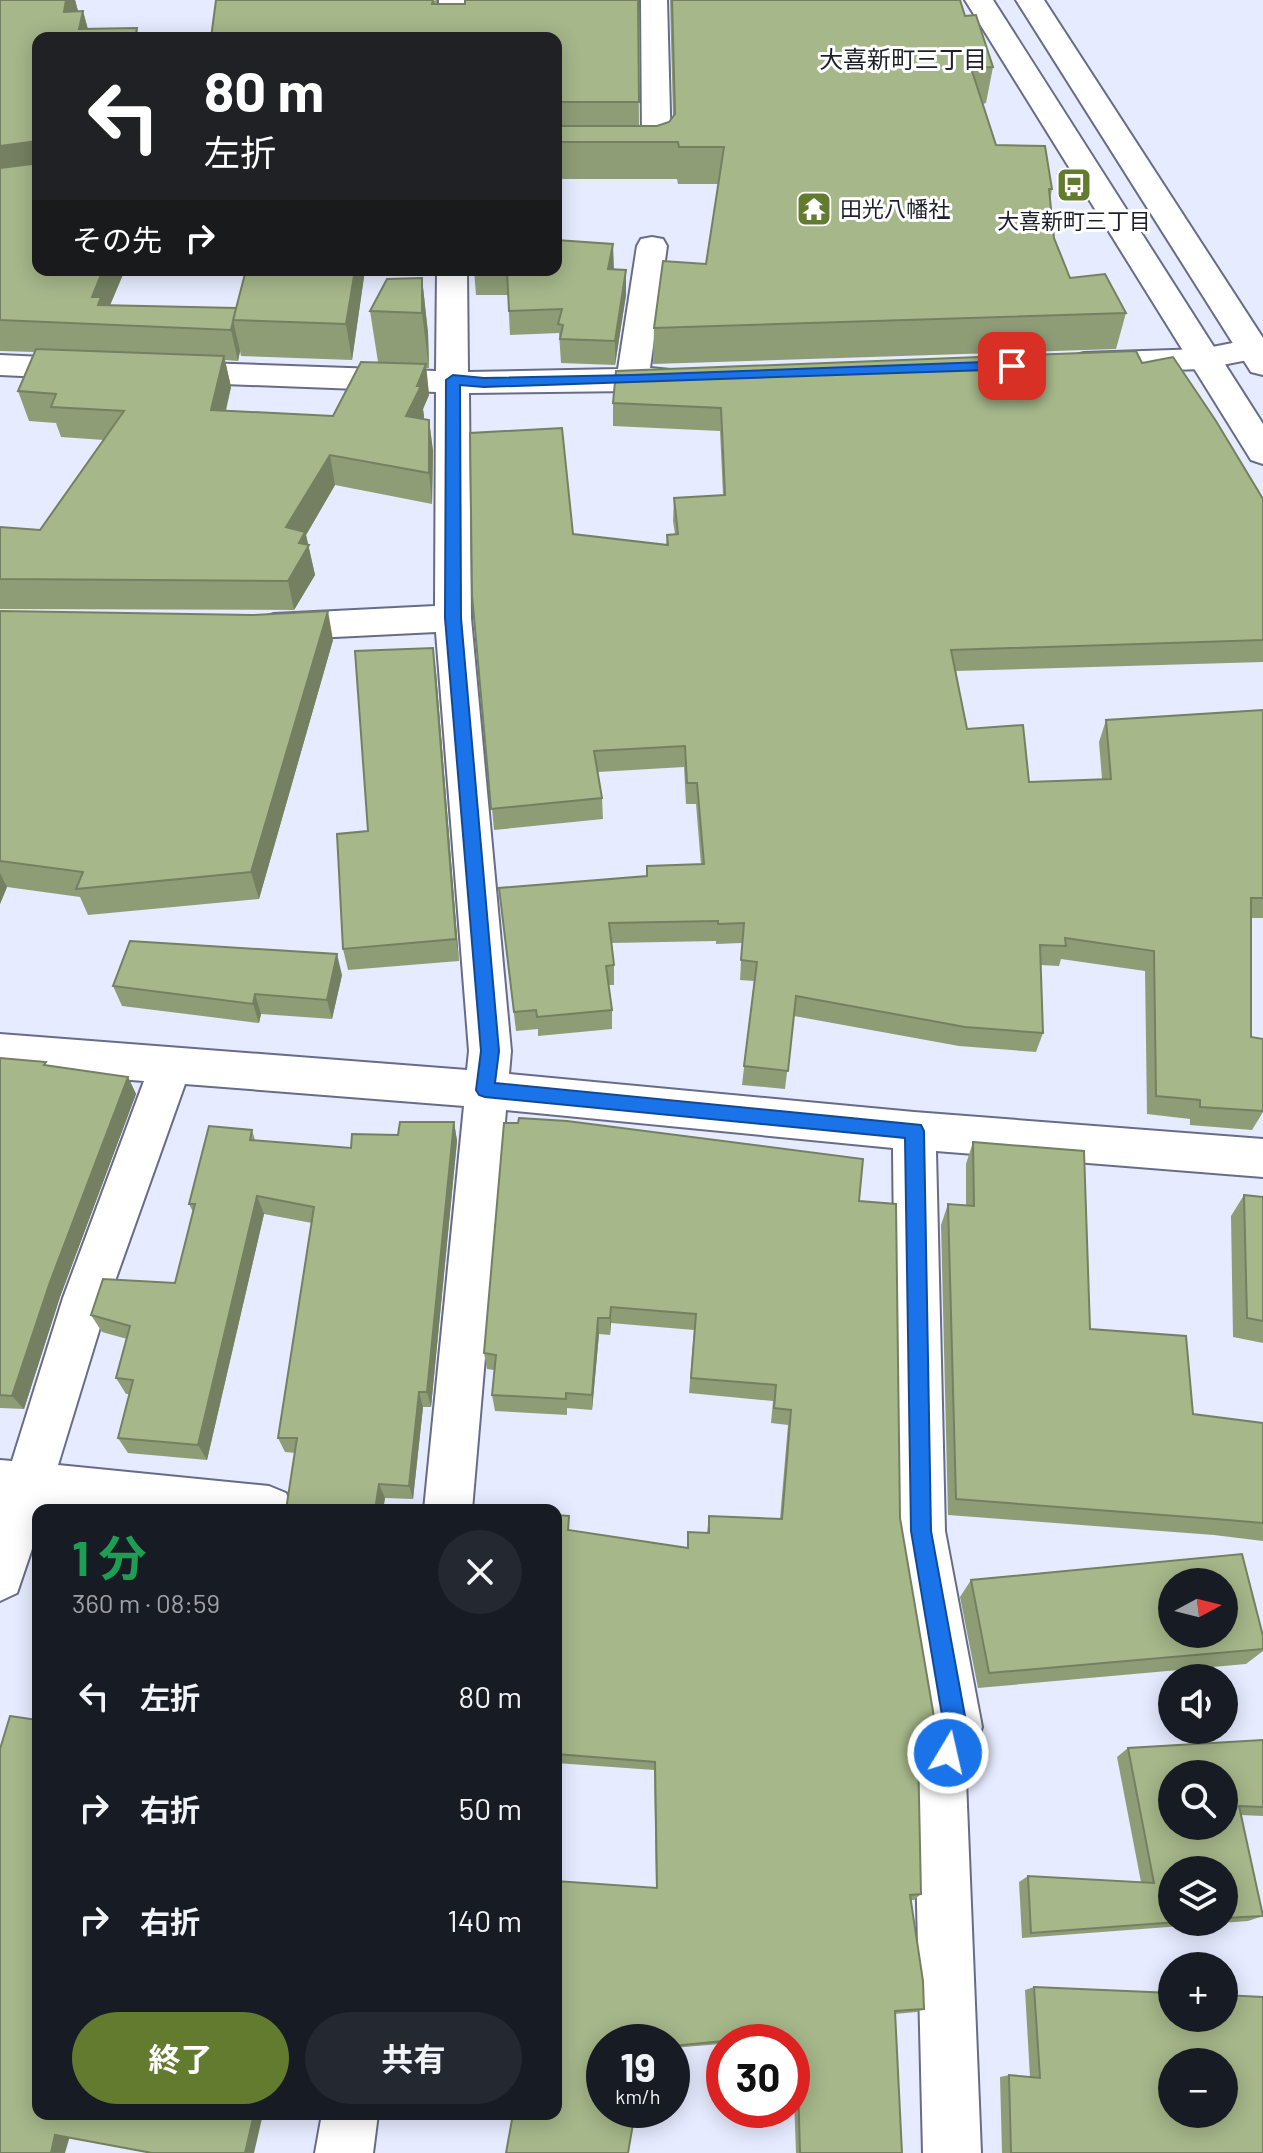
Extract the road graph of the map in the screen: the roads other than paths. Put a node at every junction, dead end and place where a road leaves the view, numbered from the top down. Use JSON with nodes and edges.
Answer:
{"nodes":[{"id":1,"x":452,"y":0,"type":"edge"},
{"id":2,"x":654,"y":0,"type":"edge"},
{"id":3,"x":979,"y":0,"type":"edge"},
{"id":4,"x":1030,"y":0,"type":"edge"},
{"id":5,"x":452,"y":32,"type":"edge"},
{"id":6,"x":562,"y":150,"type":"edge"},
{"id":7,"x":652,"y":246,"type":"dead end"},
{"id":8,"x":452,"y":276,"type":"edge"},
{"id":9,"x":1259,"y":353,"type":"edge"},
{"id":10,"x":1202,"y":359,"type":"junction"},
{"id":11,"x":1060,"y":364,"type":"edge"},
{"id":12,"x":0,"y":365,"type":"edge"},
{"id":13,"x":695,"y":377,"type":"edge"},
{"id":14,"x":453,"y":380,"type":"junction"},
{"id":15,"x":632,"y":380,"type":"junction"},
{"id":16,"x":1263,"y":452,"type":"edge"},
{"id":17,"x":453,"y":618,"type":"junction"},
{"id":18,"x":245,"y":628,"type":"edge"},
{"id":19,"x":0,"y":1052,"type":"edge"},
{"id":20,"x":170,"y":1067,"type":"junction"},
{"id":21,"x":485,"y":1090,"type":"junction"},
{"id":22,"x":914,"y":1131,"type":"junction"},
{"id":23,"x":1263,"y":1158,"type":"edge"},
{"id":24,"x":14,"y":1485,"type":"edge"},
{"id":25,"x":208,"y":1504,"type":"edge"},
{"id":26,"x":449,"y":1504,"type":"edge"},
{"id":27,"x":0,"y":1576,"type":"edge"},
{"id":28,"x":349,"y":2120,"type":"edge"},
{"id":29,"x":344,"y":2153,"type":"edge"},
{"id":30,"x":952,"y":2153,"type":"edge"}],
"edges":[{"from":1,"to":5,"type":"street"},
{"from":2,"to":6,"type":"street"},
{"from":3,"to":10,"type":"street"},
{"from":4,"to":9,"type":"street"},
{"from":7,"to":15,"type":"street"},
{"from":8,"to":14,"type":"street"},
{"from":9,"to":10,"type":"street"},
{"from":10,"to":11,"type":"street"},
{"from":10,"to":16,"type":"street"},
{"from":12,"to":14,"type":"street"},
{"from":13,"to":15,"type":"street"},
{"from":14,"to":15,"type":"street"},
{"from":14,"to":17,"type":"street"},
{"from":17,"to":18,"type":"street"},
{"from":17,"to":21,"type":"street"},
{"from":19,"to":20,"type":"street"},
{"from":20,"to":21,"type":"street"},
{"from":20,"to":24,"type":"street"},
{"from":21,"to":22,"type":"street"},
{"from":21,"to":26,"type":"street"},
{"from":22,"to":23,"type":"street"},
{"from":22,"to":30,"type":"street"},
{"from":24,"to":25,"type":"street"},
{"from":24,"to":27,"type":"street"},
{"from":28,"to":29,"type":"street"}]}
